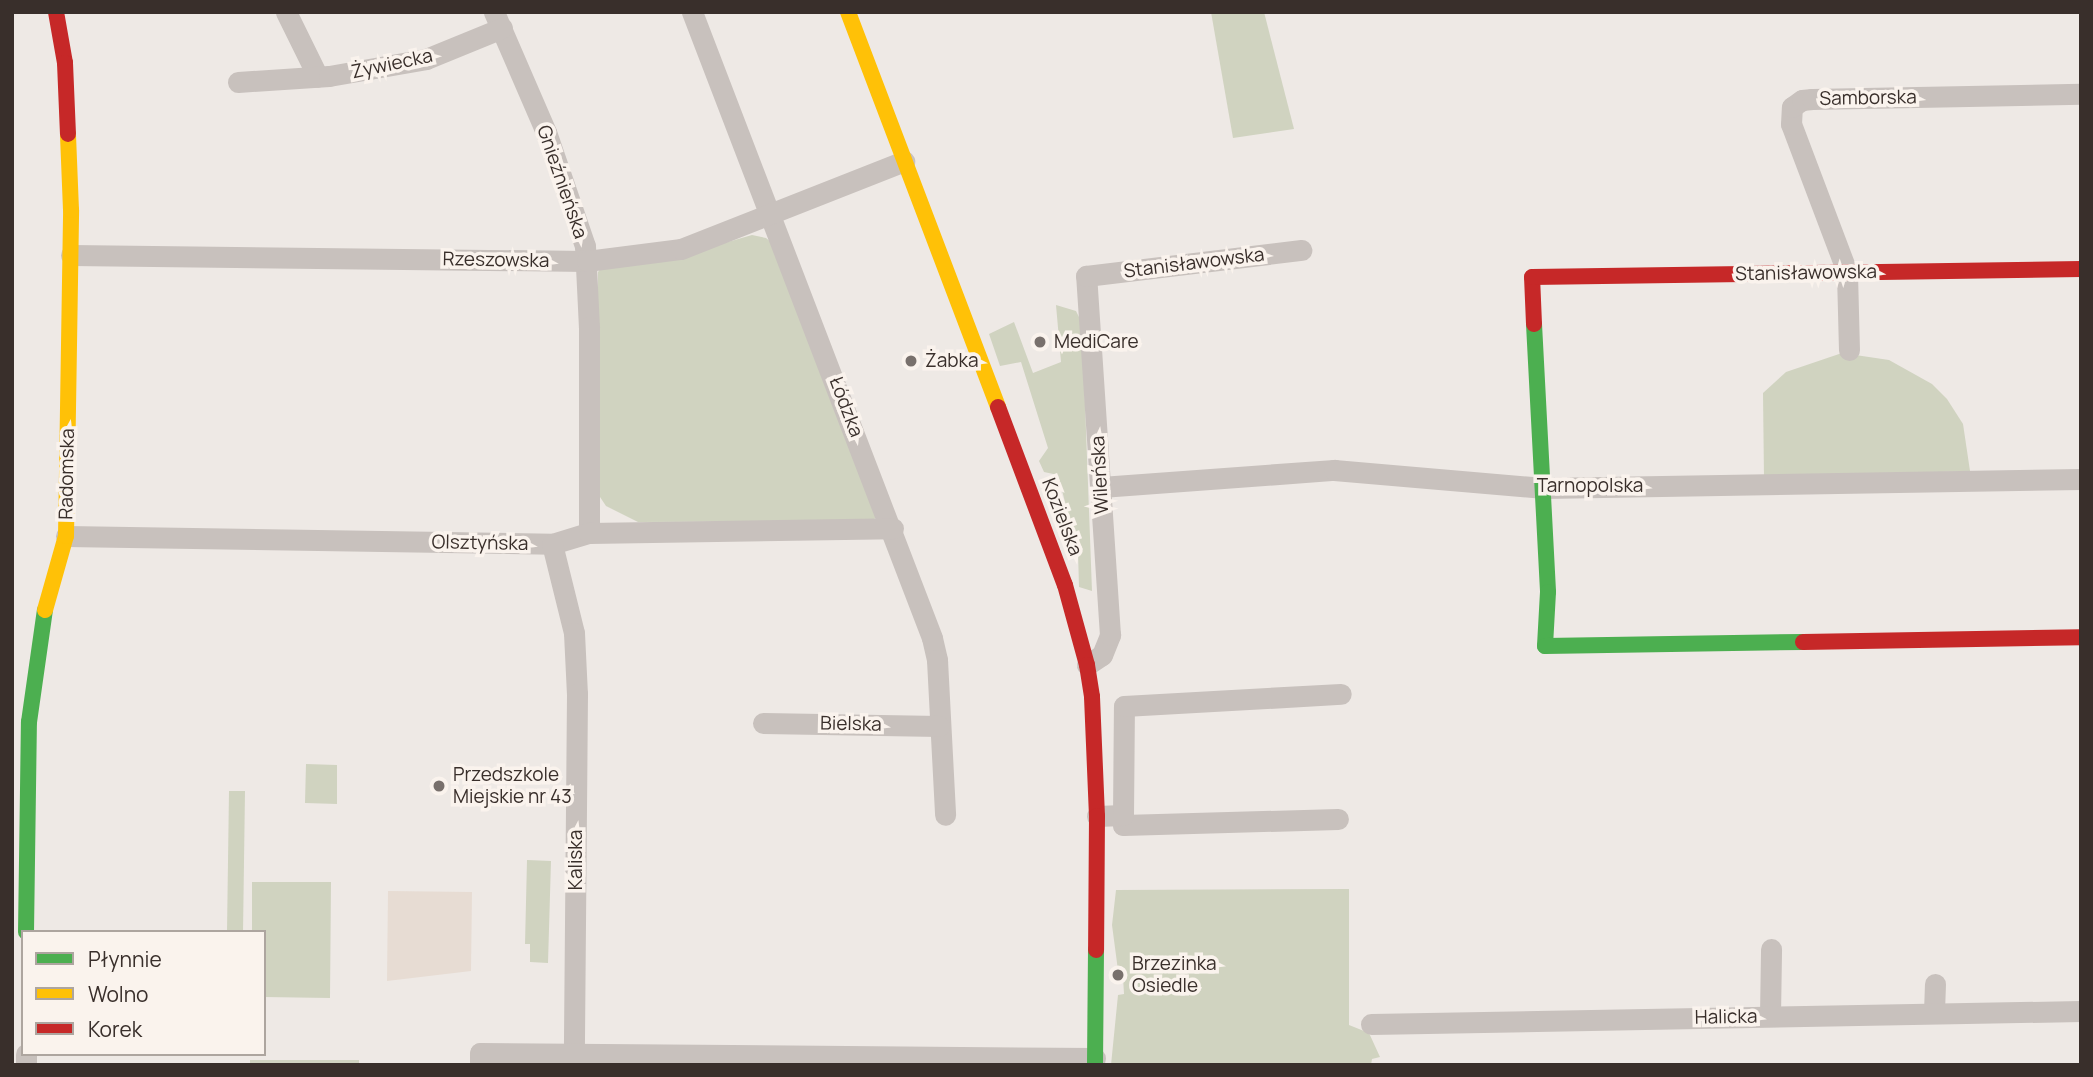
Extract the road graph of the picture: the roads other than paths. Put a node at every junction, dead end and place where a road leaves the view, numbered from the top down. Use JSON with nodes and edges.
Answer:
{"nodes":[{"id":1,"x":56,"y":12,"type":"edge"},
{"id":2,"x":286,"y":12,"type":"edge"},
{"id":3,"x":692,"y":12,"type":"edge"},
{"id":4,"x":848,"y":12,"type":"edge"},
{"id":5,"x":498,"y":20,"type":"edge"},
{"id":6,"x":318,"y":76,"type":"junction"},
{"id":7,"x":238,"y":82,"type":"dead end"},
{"id":8,"x":2081,"y":94,"type":"edge"},
{"id":9,"x":905,"y":161,"type":"junction"},
{"id":10,"x":770,"y":215,"type":"junction"},
{"id":11,"x":1301,"y":250,"type":"dead end"},
{"id":12,"x":71,"y":255,"type":"junction"},
{"id":13,"x":587,"y":261,"type":"junction"},
{"id":14,"x":2081,"y":269,"type":"edge"},
{"id":15,"x":1847,"y":272,"type":"junction"},
{"id":16,"x":1086,"y":276,"type":"joint"},
{"id":17,"x":1849,"y":350,"type":"dead end"},
{"id":18,"x":2081,"y":479,"type":"edge"},
{"id":19,"x":1101,"y":487,"type":"junction"},
{"id":20,"x":589,"y":488,"type":"junction"},
{"id":21,"x":1544,"y":488,"type":"junction"},
{"id":22,"x":893,"y":528,"type":"junction"},
{"id":23,"x":636,"y":532,"type":"junction"},
{"id":24,"x":589,"y":533,"type":"junction"},
{"id":25,"x":66,"y":536,"type":"junction"},
{"id":26,"x":552,"y":544,"type":"junction"},
{"id":27,"x":2081,"y":637,"type":"edge"},
{"id":28,"x":1087,"y":666,"type":"junction"},
{"id":29,"x":1341,"y":694,"type":"dead end"},
{"id":30,"x":763,"y":723,"type":"dead end"},
{"id":31,"x":939,"y":726,"type":"junction"},
{"id":32,"x":945,"y":815,"type":"dead end"},
{"id":33,"x":1123,"y":815,"type":"junction"},
{"id":34,"x":1097,"y":816,"type":"junction"},
{"id":35,"x":1338,"y":819,"type":"dead end"},
{"id":36,"x":26,"y":930,"type":"edge"},
{"id":37,"x":1771,"y":949,"type":"dead end"},
{"id":38,"x":1935,"y":984,"type":"dead end"},
{"id":39,"x":2081,"y":1011,"type":"edge"},
{"id":40,"x":1934,"y":1012,"type":"junction"},
{"id":41,"x":1770,"y":1016,"type":"junction"},
{"id":42,"x":1371,"y":1024,"type":"dead end"},
{"id":43,"x":575,"y":1053,"type":"junction"},
{"id":44,"x":480,"y":1059,"type":"edge"},
{"id":45,"x":871,"y":1060,"type":"edge"},
{"id":46,"x":1095,"y":1061,"type":"edge"}],
"edges":[{"from":1,"to":12,"type":"street","name":"Radomska"},
{"from":2,"to":6,"type":"street"},
{"from":3,"to":10,"type":"street","name":"Łódzka"},
{"from":4,"to":9,"type":"street","name":"Kozielska"},
{"from":5,"to":6,"type":"street","name":"Żywiecka"},
{"from":5,"to":13,"type":"street","name":"Gnieźnieńska"},
{"from":6,"to":7,"type":"street","name":"Żywiecka"},
{"from":8,"to":15,"type":"street","name":"Samborska"},
{"from":9,"to":10,"type":"street","name":"Rzeszowska"},
{"from":9,"to":28,"type":"street","name":"Kozielska"},
{"from":10,"to":13,"type":"street","name":"Rzeszowska"},
{"from":10,"to":22,"type":"street","name":"Łódzka"},
{"from":11,"to":16,"type":"street","name":"Stanisławowska"},
{"from":12,"to":13,"type":"street","name":"Rzeszowska"},
{"from":12,"to":25,"type":"street","name":"Radomska"},
{"from":13,"to":20,"type":"street","name":"Gnieźnieńska"},
{"from":14,"to":15,"type":"street","name":"Stanisławowska"},
{"from":15,"to":17,"type":"street"},
{"from":15,"to":21,"type":"street","name":"Stanisławowska"},
{"from":16,"to":19,"type":"street","name":"Wileńska"},
{"from":18,"to":21,"type":"street","name":"Tarnopolska"},
{"from":19,"to":21,"type":"street","name":"Tarnopolska"},
{"from":19,"to":28,"type":"street","name":"Wileńska"},
{"from":20,"to":23,"type":"street"},
{"from":20,"to":24,"type":"street","name":"Gnieźnieńska"},
{"from":21,"to":27,"type":"street"},
{"from":22,"to":23,"type":"street","name":"Olsztyńska"},
{"from":22,"to":31,"type":"street","name":"Łódzka"},
{"from":23,"to":24,"type":"street","name":"Olsztyńska"},
{"from":24,"to":26,"type":"street","name":"Olsztyńska"},
{"from":25,"to":26,"type":"street","name":"Olsztyńska"},
{"from":25,"to":36,"type":"street","name":"Radomska"},
{"from":26,"to":43,"type":"street","name":"Kaliska"},
{"from":28,"to":34,"type":"street","name":"Kozielska"},
{"from":29,"to":33,"type":"street"},
{"from":30,"to":31,"type":"street","name":"Bielska"},
{"from":31,"to":32,"type":"street","name":"Łódzka"},
{"from":33,"to":34,"type":"street"},
{"from":33,"to":35,"type":"street"},
{"from":34,"to":46,"type":"street","name":"Kozielska"},
{"from":37,"to":41,"type":"street"},
{"from":38,"to":40,"type":"street"},
{"from":39,"to":40,"type":"street","name":"Halicka"},
{"from":40,"to":41,"type":"street","name":"Halicka"},
{"from":41,"to":42,"type":"street","name":"Halicka"},
{"from":43,"to":44,"type":"street"},
{"from":43,"to":45,"type":"street"},
{"from":45,"to":46,"type":"street"}]}
